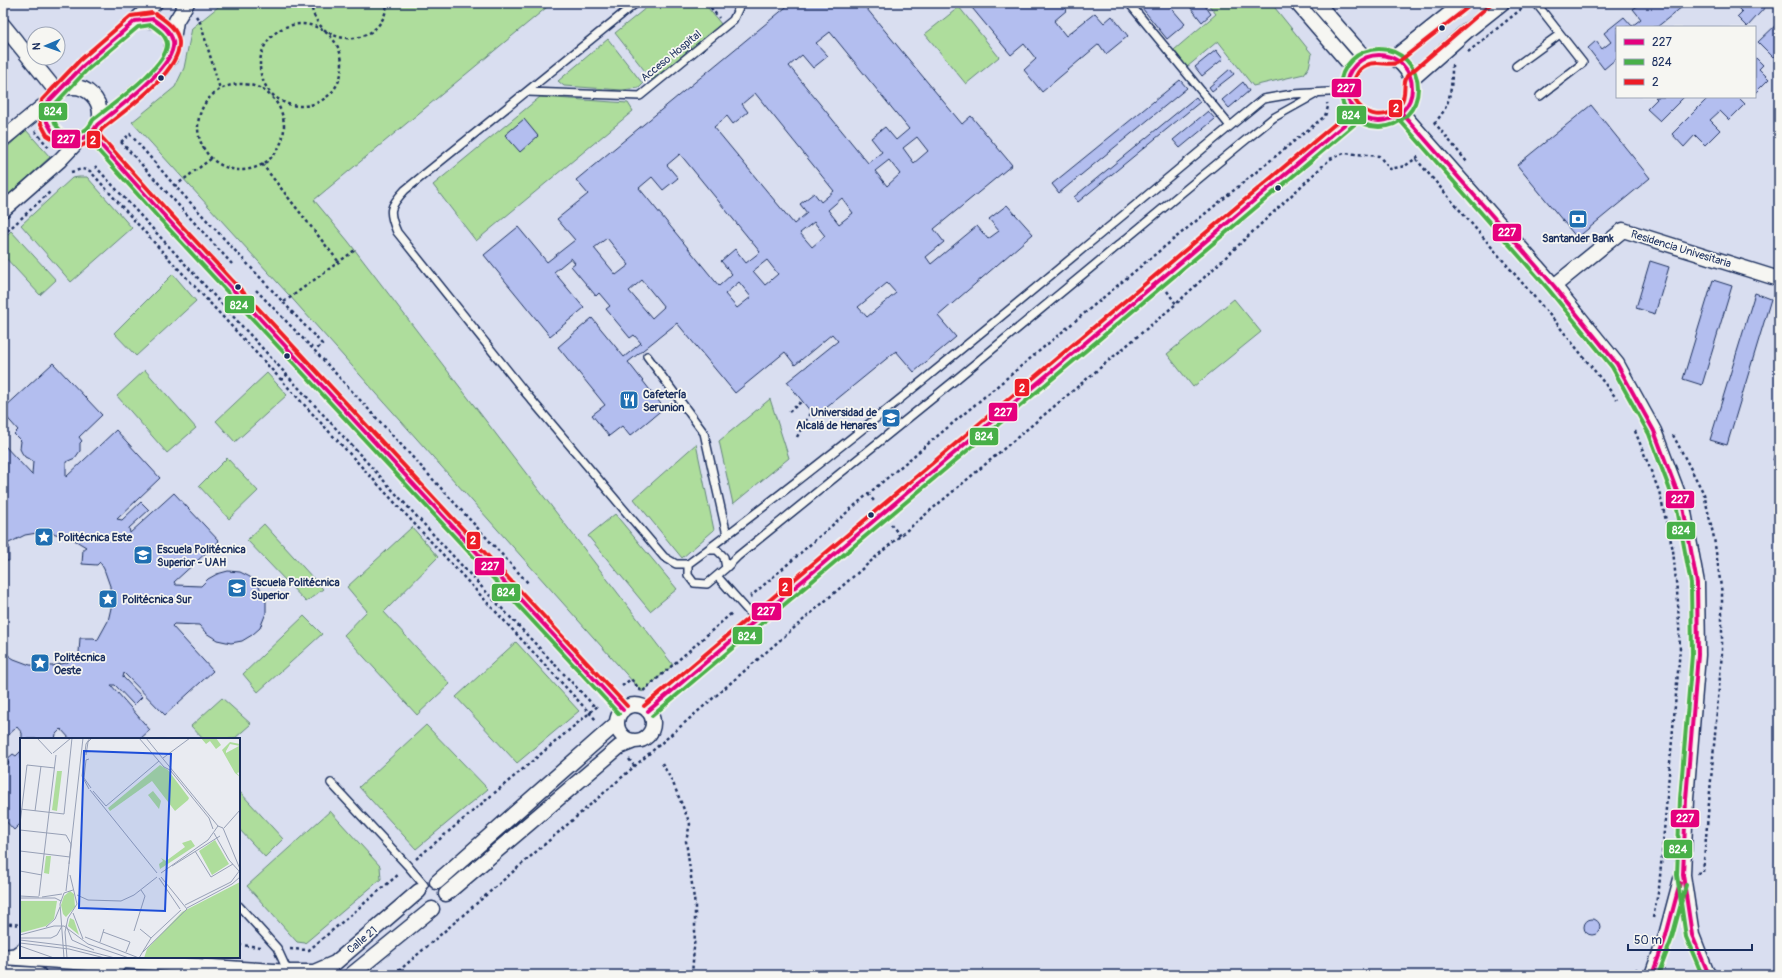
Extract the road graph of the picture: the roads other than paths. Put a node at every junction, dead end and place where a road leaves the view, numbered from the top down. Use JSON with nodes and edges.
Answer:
{"nodes":[{"id":1,"x":155,"y":3,"type":"edge"},
{"id":2,"x":186,"y":3,"type":"edge"},
{"id":3,"x":636,"y":3,"type":"edge"},
{"id":4,"x":741,"y":3,"type":"edge"},
{"id":5,"x":1129,"y":3,"type":"edge"},
{"id":6,"x":1298,"y":3,"type":"edge"},
{"id":7,"x":1317,"y":3,"type":"edge"},
{"id":8,"x":1463,"y":3,"type":"edge"},
{"id":9,"x":1502,"y":3,"type":"edge"},
{"id":10,"x":1536,"y":3,"type":"edge"},
{"id":11,"x":135,"y":21,"type":"junction"},
{"id":12,"x":3,"y":25,"type":"edge"},
{"id":13,"x":1560,"y":34,"type":"junction"},
{"id":14,"x":173,"y":42,"type":"junction"},
{"id":15,"x":1366,"y":58,"type":"junction"},
{"id":16,"x":1394,"y":58,"type":"junction"},
{"id":17,"x":1516,"y":66,"type":"dead end"},
{"id":18,"x":1353,"y":68,"type":"junction"},
{"id":19,"x":1411,"y":80,"type":"junction"},
{"id":20,"x":1346,"y":91,"type":"junction"},
{"id":21,"x":528,"y":92,"type":"junction"},
{"id":22,"x":1321,"y":93,"type":"junction"},
{"id":23,"x":56,"y":94,"type":"junction"},
{"id":24,"x":1540,"y":96,"type":"dead end"},
{"id":25,"x":1401,"y":112,"type":"junction"},
{"id":26,"x":1358,"y":113,"type":"junction"},
{"id":27,"x":1230,"y":126,"type":"junction"},
{"id":28,"x":89,"y":133,"type":"junction"},
{"id":29,"x":3,"y":139,"type":"edge"},
{"id":30,"x":3,"y":210,"type":"edge"},
{"id":31,"x":1779,"y":279,"type":"edge"},
{"id":32,"x":1554,"y":286,"type":"junction"},
{"id":33,"x":646,"y":356,"type":"dead end"},
{"id":34,"x":727,"y":535,"type":"junction"},
{"id":35,"x":707,"y":550,"type":"junction"},
{"id":36,"x":688,"y":564,"type":"junction"},
{"id":37,"x":726,"y":568,"type":"junction"},
{"id":38,"x":718,"y":576,"type":"junction"},
{"id":39,"x":756,"y":620,"type":"junction"},
{"id":40,"x":648,"y":711,"type":"junction"},
{"id":41,"x":616,"y":722,"type":"junction"},
{"id":42,"x":634,"y":741,"type":"junction"},
{"id":43,"x":331,"y":783,"type":"dead end"},
{"id":44,"x":1683,"y":875,"type":"junction"},
{"id":45,"x":426,"y":886,"type":"junction"},
{"id":46,"x":446,"y":894,"type":"junction"},
{"id":47,"x":240,"y":907,"type":"edge"},
{"id":48,"x":432,"y":909,"type":"junction"},
{"id":49,"x":20,"y":948,"type":"edge"},
{"id":50,"x":3,"y":953,"type":"edge"},
{"id":51,"x":3,"y":957,"type":"edge"},
{"id":52,"x":108,"y":958,"type":"edge"},
{"id":53,"x":288,"y":972,"type":"junction"},
{"id":54,"x":3,"y":973,"type":"edge"},
{"id":55,"x":39,"y":975,"type":"edge"},
{"id":56,"x":231,"y":975,"type":"edge"},
{"id":57,"x":351,"y":975,"type":"edge"},
{"id":58,"x":1652,"y":975,"type":"edge"},
{"id":59,"x":1710,"y":975,"type":"edge"}],
"edges":[{"from":1,"to":11,"type":"street"},
{"from":2,"to":14,"type":"street"},
{"from":3,"to":21,"type":"lane"},
{"from":4,"to":21,"type":"lane","name":"Acceso Hospital"},
{"from":5,"to":27,"type":"lane"},
{"from":6,"to":18,"type":"street"},
{"from":7,"to":15,"type":"street"},
{"from":8,"to":16,"type":"street"},
{"from":9,"to":19,"type":"street"},
{"from":10,"to":13,"type":"lane"},
{"from":11,"to":14,"type":"street"},
{"from":11,"to":23,"type":"street"},
{"from":12,"to":23,"type":"street"},
{"from":13,"to":17,"type":"lane"},
{"from":13,"to":24,"type":"lane"},
{"from":14,"to":28,"type":"street"},
{"from":15,"to":16,"type":"street"},
{"from":15,"to":18,"type":"street"},
{"from":16,"to":19,"type":"street"},
{"from":18,"to":20,"type":"street"},
{"from":19,"to":25,"type":"street"},
{"from":20,"to":22,"type":"lane"},
{"from":20,"to":26,"type":"street"},
{"from":21,"to":36,"type":"lane"},
{"from":22,"to":27,"type":"lane"},
{"from":22,"to":37,"type":"lane"},
{"from":23,"to":28,"type":"street"},
{"from":23,"to":28,"type":"street"},
{"from":23,"to":29,"type":"street"},
{"from":25,"to":26,"type":"street"},
{"from":25,"to":32,"type":"street"},
{"from":26,"to":39,"type":"street"},
{"from":27,"to":34,"type":"lane"},
{"from":28,"to":30,"type":"street"},
{"from":28,"to":41,"type":"street"},
{"from":31,"to":32,"type":"street","name":"Residencia Univesitaria"},
{"from":32,"to":44,"type":"street"},
{"from":33,"to":34,"type":"lane"},
{"from":34,"to":35,"type":"lane"},
{"from":35,"to":36,"type":"lane"},
{"from":35,"to":37,"type":"lane"},
{"from":36,"to":38,"type":"lane"},
{"from":37,"to":38,"type":"lane"},
{"from":38,"to":39,"type":"lane"},
{"from":39,"to":40,"type":"street"},
{"from":40,"to":41,"type":"street"},
{"from":40,"to":42,"type":"street"},
{"from":41,"to":42,"type":"street"},
{"from":41,"to":45,"type":"street","name":"Calle 21"},
{"from":42,"to":46,"type":"street"},
{"from":43,"to":45,"type":"lane"},
{"from":44,"to":58,"type":"street"},
{"from":44,"to":59,"type":"street"},
{"from":45,"to":46,"type":"street"},
{"from":45,"to":48,"type":"street"},
{"from":45,"to":53,"type":"street","name":"Calle 21"},
{"from":46,"to":48,"type":"street"},
{"from":47,"to":53,"type":"lane"},
{"from":48,"to":57,"type":"street","name":"Calle 21"},
{"from":49,"to":50,"type":"lane"},
{"from":51,"to":56,"type":"street"},
{"from":52,"to":53,"type":"street","name":"Calle 21"},
{"from":54,"to":55,"type":"street"}]}
